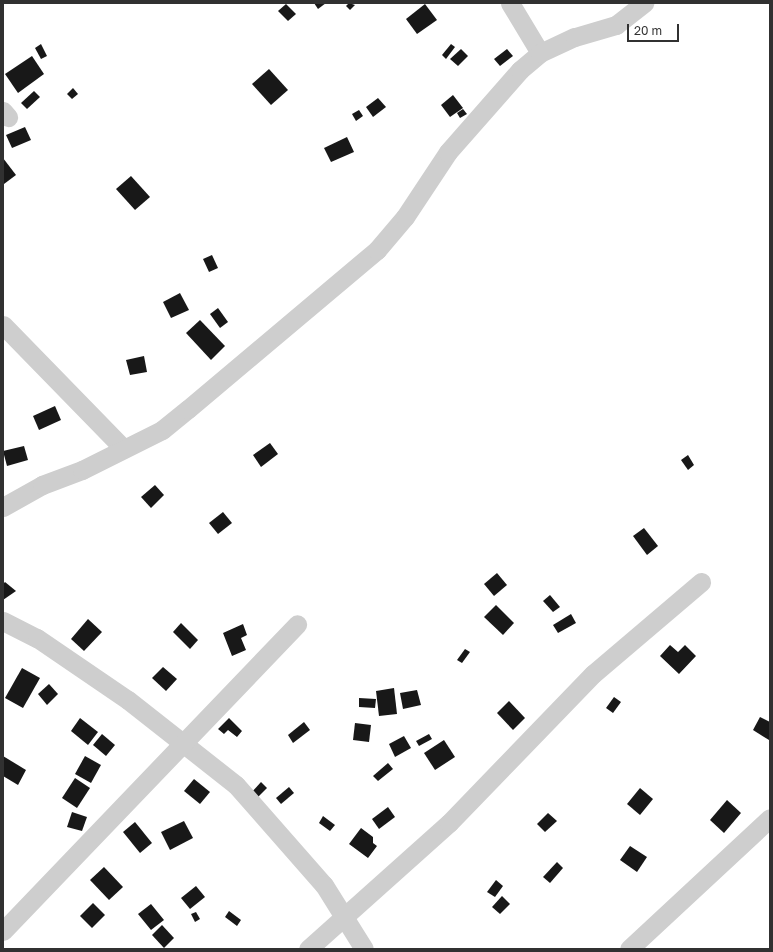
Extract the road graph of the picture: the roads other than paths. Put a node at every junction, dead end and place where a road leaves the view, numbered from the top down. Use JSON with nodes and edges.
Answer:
{"nodes":[{"id":1,"x":510,"y":3,"type":"edge"},
{"id":2,"x":644,"y":3,"type":"edge"},
{"id":3,"x":540,"y":53,"type":"junction"},
{"id":4,"x":3,"y":324,"type":"edge"},
{"id":5,"x":124,"y":449,"type":"junction"},
{"id":6,"x":3,"y":507,"type":"edge"},
{"id":7,"x":701,"y":582,"type":"dead end"},
{"id":8,"x":3,"y":621,"type":"edge"},
{"id":9,"x":297,"y":624,"type":"dead end"},
{"id":10,"x":184,"y":742,"type":"junction"},
{"id":11,"x":770,"y":818,"type":"edge"},
{"id":12,"x":343,"y":915,"type":"junction"},
{"id":13,"x":3,"y":931,"type":"edge"},
{"id":14,"x":308,"y":949,"type":"edge"},
{"id":15,"x":364,"y":949,"type":"edge"},
{"id":16,"x":629,"y":949,"type":"edge"}],
"edges":[{"from":1,"to":3,"type":"street"},
{"from":2,"to":3,"type":"street"},
{"from":3,"to":5,"type":"street"},
{"from":4,"to":5,"type":"street"},
{"from":5,"to":6,"type":"street"},
{"from":7,"to":12,"type":"street"},
{"from":8,"to":10,"type":"street"},
{"from":9,"to":10,"type":"street"},
{"from":10,"to":12,"type":"street"},
{"from":10,"to":13,"type":"street"},
{"from":11,"to":16,"type":"street"},
{"from":12,"to":14,"type":"street"},
{"from":12,"to":15,"type":"street"}]}
